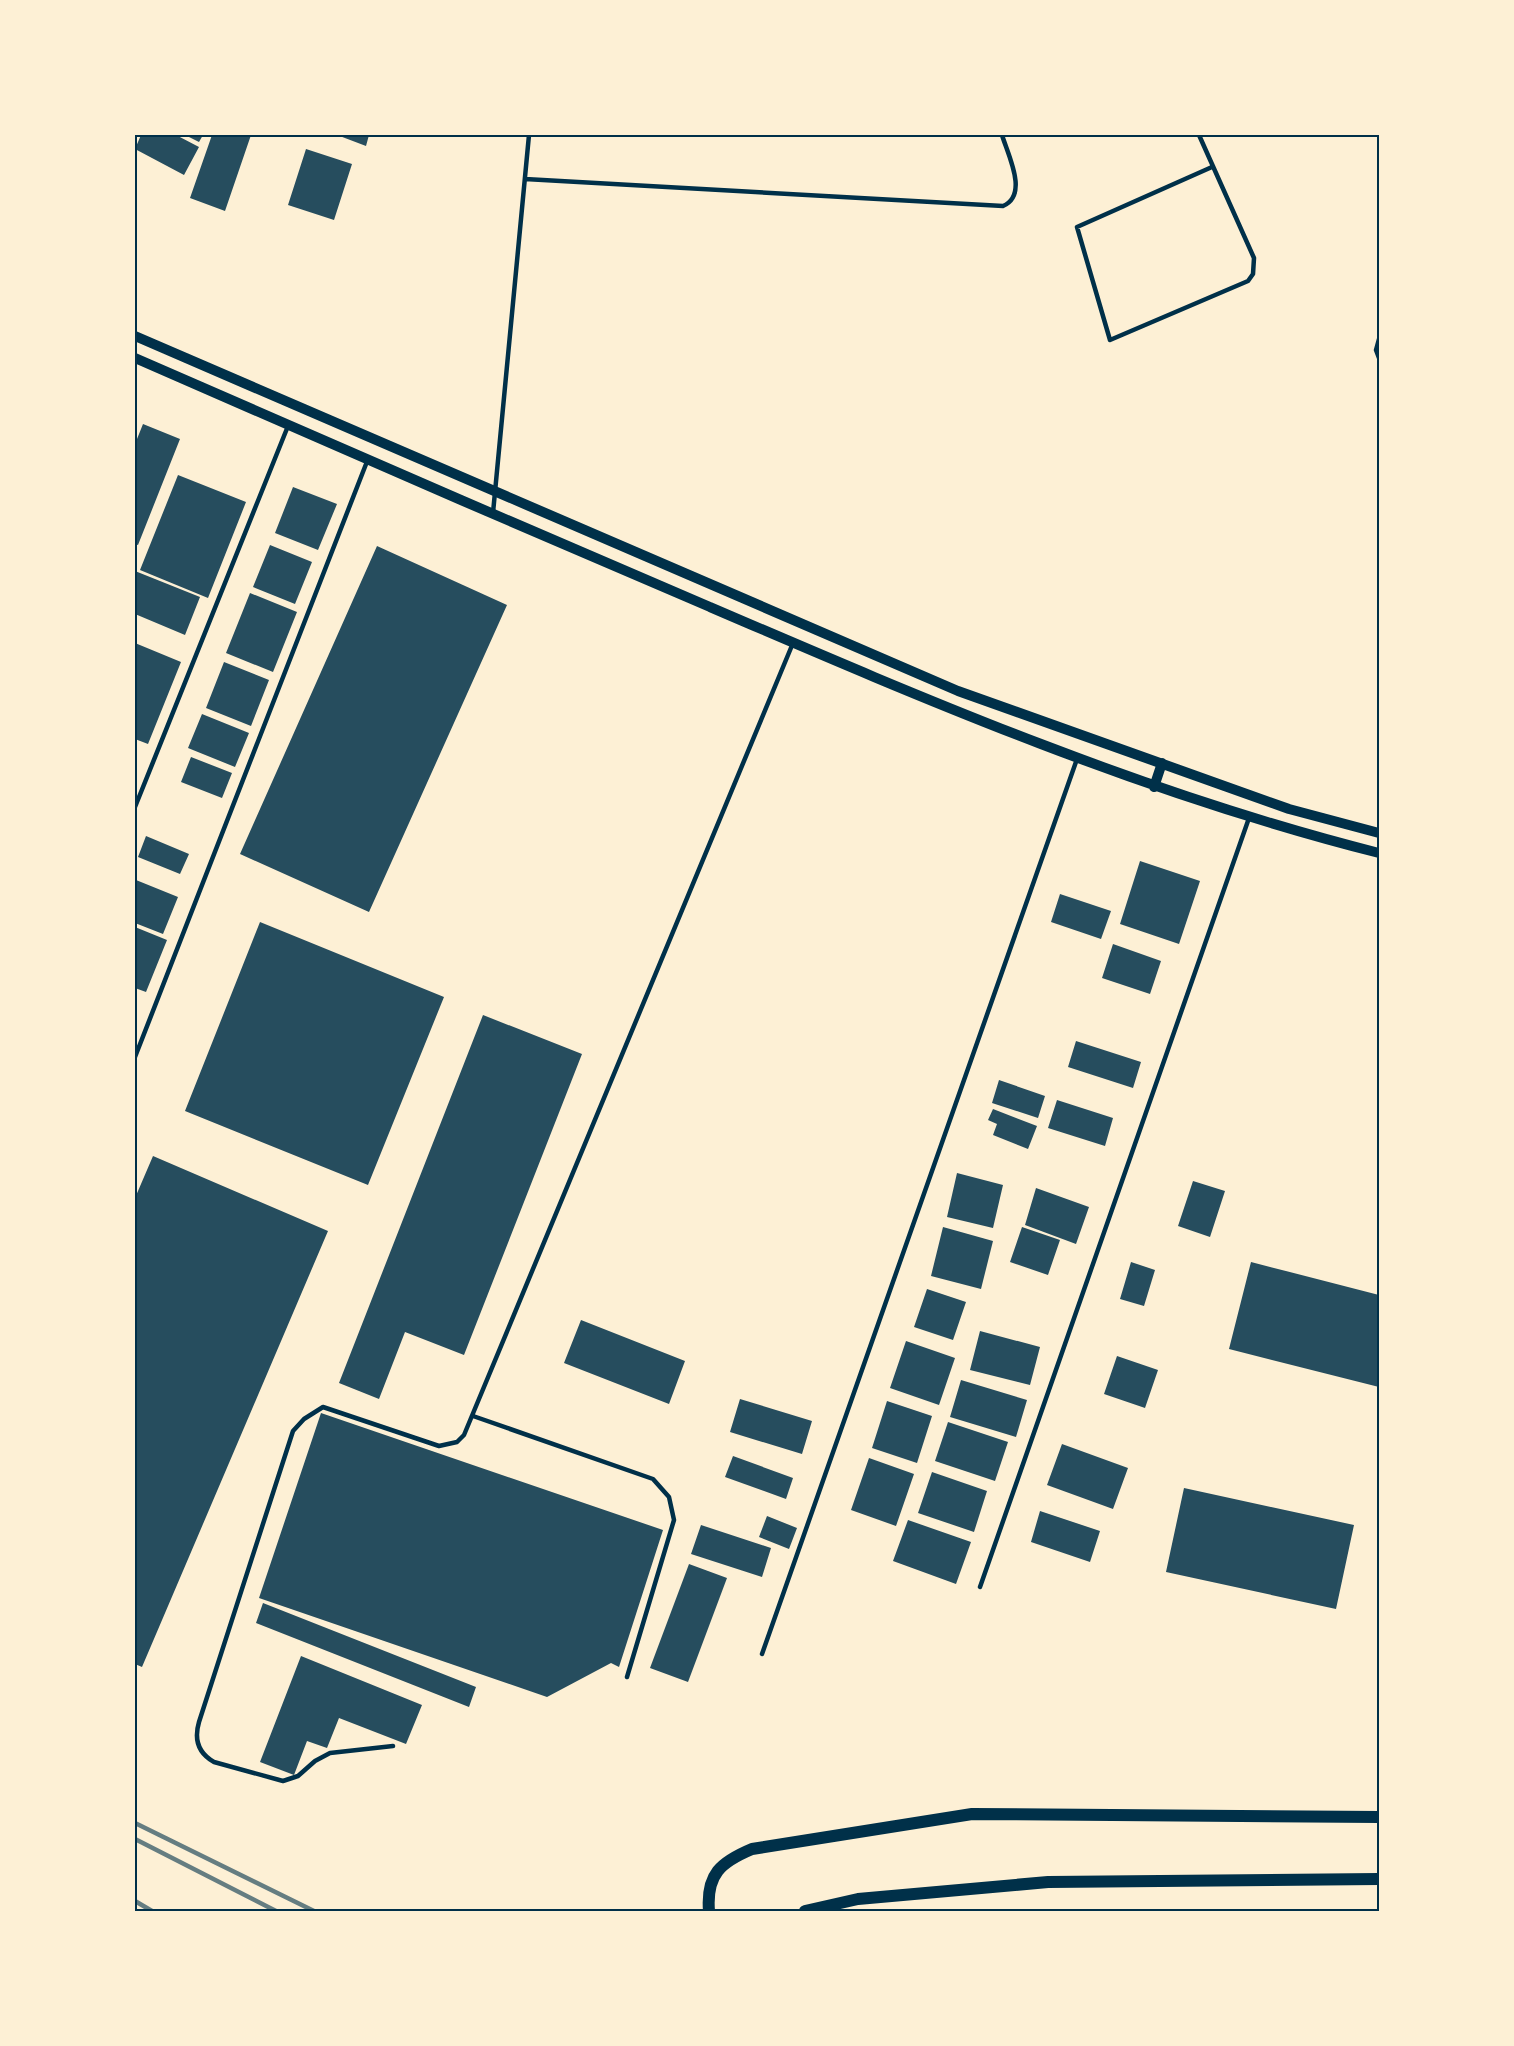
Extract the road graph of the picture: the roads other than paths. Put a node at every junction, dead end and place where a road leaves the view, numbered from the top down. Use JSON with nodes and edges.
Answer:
{"nodes":[{"id":1,"x":529,"y":135,"type":"edge"},
{"id":2,"x":1002,"y":135,"type":"edge"},
{"id":3,"x":1199,"y":135,"type":"edge"},
{"id":4,"x":1212,"y":167,"type":"junction"},
{"id":5,"x":525,"y":179,"type":"junction"},
{"id":6,"x":135,"y":336,"type":"edge"},
{"id":7,"x":1379,"y":339,"type":"edge"},
{"id":8,"x":135,"y":358,"type":"edge"},
{"id":9,"x":1379,"y":358,"type":"edge"},
{"id":10,"x":224,"y":375,"type":"junction"},
{"id":11,"x":216,"y":394,"type":"junction"},
{"id":12,"x":289,"y":425,"type":"junction"},
{"id":13,"x":368,"y":459,"type":"junction"},
{"id":14,"x":496,"y":493,"type":"junction"},
{"id":15,"x":493,"y":513,"type":"junction"},
{"id":16,"x":793,"y":643,"type":"junction"},
{"id":17,"x":1077,"y":759,"type":"junction"},
{"id":18,"x":1162,"y":763,"type":"junction"},
{"id":19,"x":1154,"y":787,"type":"junction"},
{"id":20,"x":135,"y":807,"type":"edge"},
{"id":21,"x":1249,"y":818,"type":"junction"},
{"id":22,"x":1379,"y":833,"type":"edge"},
{"id":23,"x":1379,"y":853,"type":"edge"},
{"id":24,"x":135,"y":1058,"type":"edge"},
{"id":25,"x":473,"y":1416,"type":"junction"},
{"id":26,"x":980,"y":1587,"type":"dead end"},
{"id":27,"x":762,"y":1654,"type":"dead end"},
{"id":28,"x":627,"y":1677,"type":"dead end"},
{"id":29,"x":393,"y":1746,"type":"dead end"},
{"id":30,"x":1379,"y":1818,"type":"edge"},
{"id":31,"x":1379,"y":1879,"type":"edge"},
{"id":32,"x":709,"y":1911,"type":"edge"},
{"id":33,"x":805,"y":1911,"type":"edge"}],
"edges":[{"from":1,"to":5,"type":"lane"},
{"from":2,"to":5,"type":"lane"},
{"from":3,"to":4,"type":"lane"},
{"from":4,"to":4,"type":"lane"},
{"from":5,"to":14,"type":"lane"},
{"from":6,"to":10,"type":"street"},
{"from":7,"to":9,"type":"lane"},
{"from":8,"to":11,"type":"street"},
{"from":10,"to":11,"type":"street"},
{"from":10,"to":14,"type":"street"},
{"from":11,"to":12,"type":"street"},
{"from":12,"to":13,"type":"street"},
{"from":12,"to":20,"type":"lane"},
{"from":13,"to":15,"type":"street"},
{"from":13,"to":24,"type":"lane"},
{"from":14,"to":15,"type":"lane"},
{"from":14,"to":18,"type":"street"},
{"from":15,"to":16,"type":"street"},
{"from":16,"to":17,"type":"street"},
{"from":16,"to":25,"type":"lane"},
{"from":17,"to":19,"type":"street"},
{"from":17,"to":27,"type":"lane"},
{"from":18,"to":19,"type":"street"},
{"from":18,"to":22,"type":"street"},
{"from":19,"to":21,"type":"street"},
{"from":21,"to":23,"type":"street"},
{"from":21,"to":26,"type":"lane"},
{"from":25,"to":28,"type":"lane"},
{"from":25,"to":29,"type":"lane"},
{"from":30,"to":32,"type":"main road"},
{"from":31,"to":33,"type":"main road"}]}
